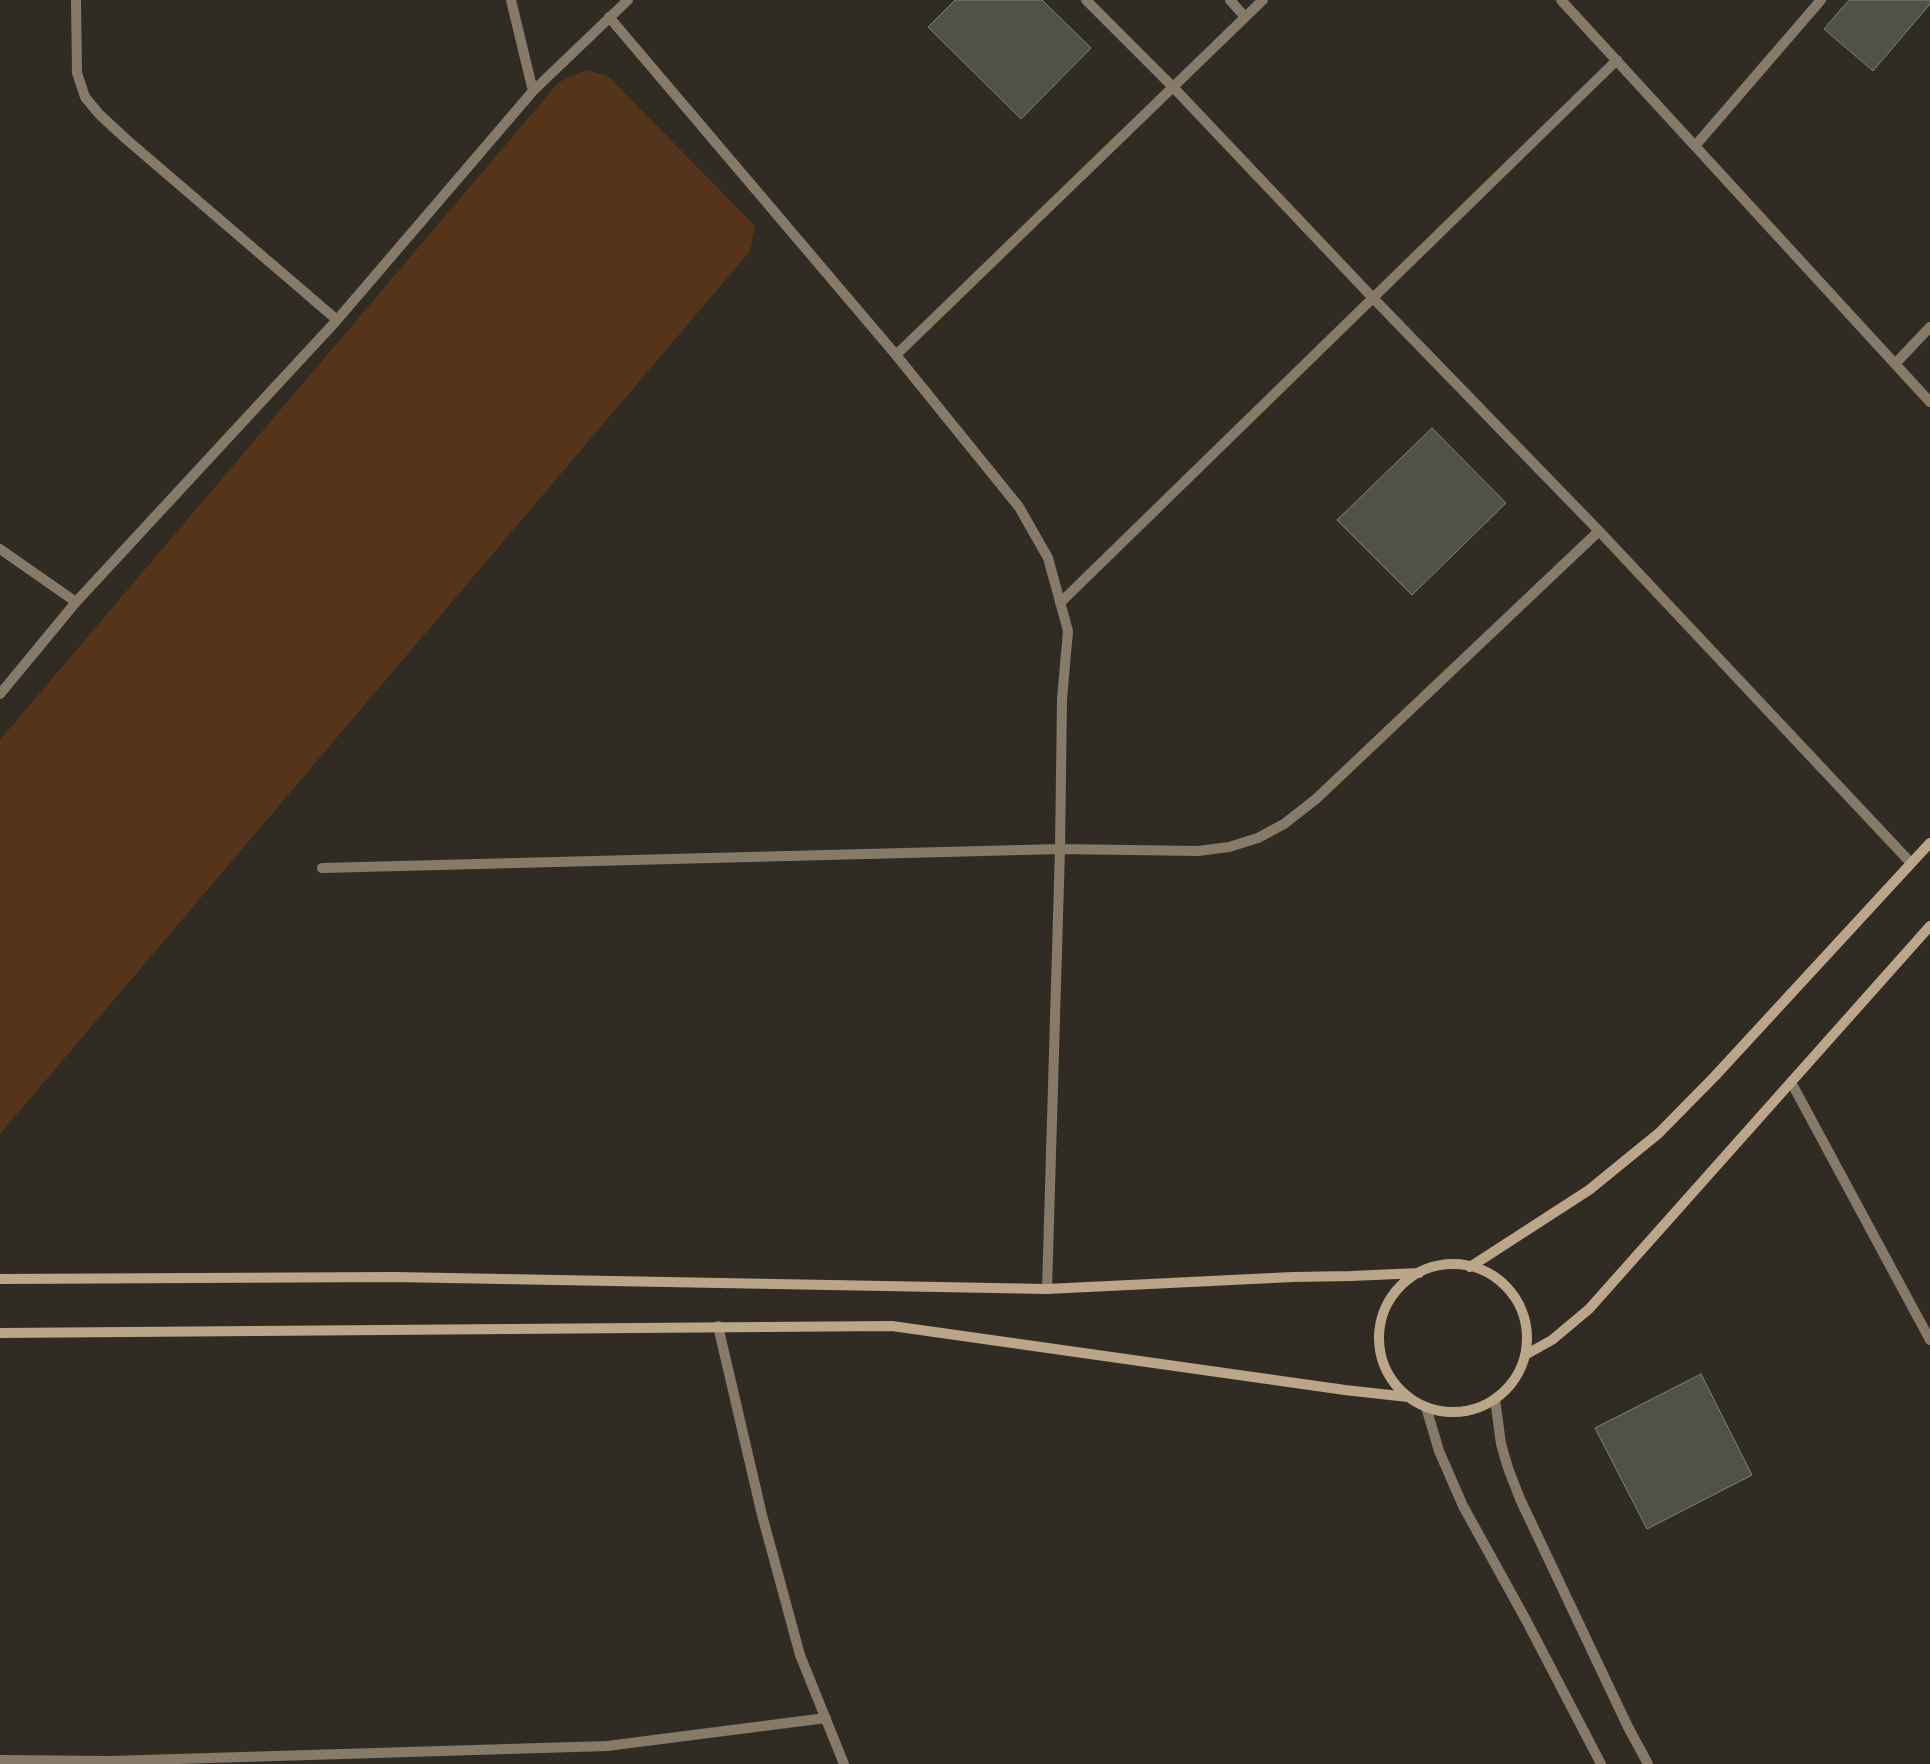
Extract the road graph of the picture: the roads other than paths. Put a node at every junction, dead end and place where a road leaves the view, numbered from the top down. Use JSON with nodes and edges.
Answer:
{"nodes":[{"id":1,"x":76,"y":0,"type":"edge"},
{"id":2,"x":511,"y":0,"type":"edge"},
{"id":3,"x":628,"y":0,"type":"edge"},
{"id":4,"x":1086,"y":0,"type":"edge"},
{"id":5,"x":1230,"y":0,"type":"edge"},
{"id":6,"x":1263,"y":0,"type":"edge"},
{"id":7,"x":1561,"y":0,"type":"edge"},
{"id":8,"x":1821,"y":0,"type":"edge"},
{"id":9,"x":609,"y":17,"type":"junction"},
{"id":10,"x":1246,"y":17,"type":"junction"},
{"id":11,"x":1616,"y":60,"type":"junction"},
{"id":12,"x":1173,"y":88,"type":"junction"},
{"id":13,"x":533,"y":91,"type":"junction"},
{"id":14,"x":1695,"y":146,"type":"junction"},
{"id":15,"x":1373,"y":298,"type":"junction"},
{"id":16,"x":337,"y":320,"type":"junction"},
{"id":17,"x":1930,"y":327,"type":"edge"},
{"id":18,"x":896,"y":355,"type":"junction"},
{"id":19,"x":1895,"y":364,"type":"junction"},
{"id":20,"x":1930,"y":402,"type":"edge"},
{"id":21,"x":1600,"y":531,"type":"junction"},
{"id":22,"x":0,"y":549,"type":"edge"},
{"id":23,"x":76,"y":602,"type":"junction"},
{"id":24,"x":1060,"y":603,"type":"junction"},
{"id":25,"x":0,"y":694,"type":"edge"},
{"id":26,"x":1930,"y":843,"type":"edge"},
{"id":27,"x":1060,"y":849,"type":"junction"},
{"id":28,"x":1911,"y":863,"type":"junction"},
{"id":29,"x":322,"y":868,"type":"dead end"},
{"id":30,"x":1930,"y":926,"type":"edge"},
{"id":31,"x":1791,"y":1082,"type":"junction"},
{"id":32,"x":1470,"y":1267,"type":"junction"},
{"id":33,"x":1419,"y":1273,"type":"junction"},
{"id":34,"x":0,"y":1279,"type":"edge"},
{"id":35,"x":1047,"y":1289,"type":"junction"},
{"id":36,"x":718,"y":1326,"type":"junction"},
{"id":37,"x":0,"y":1332,"type":"edge"},
{"id":38,"x":1930,"y":1340,"type":"edge"},
{"id":39,"x":1525,"y":1356,"type":"junction"},
{"id":40,"x":1408,"y":1397,"type":"junction"},
{"id":41,"x":1495,"y":1398,"type":"junction"},
{"id":42,"x":1426,"y":1407,"type":"junction"},
{"id":43,"x":826,"y":1718,"type":"junction"},
{"id":44,"x":0,"y":1760,"type":"edge"},
{"id":45,"x":844,"y":1764,"type":"edge"},
{"id":46,"x":1601,"y":1764,"type":"edge"},
{"id":47,"x":1648,"y":1764,"type":"edge"}],
"edges":[{"from":1,"to":16,"type":"street"},
{"from":2,"to":13,"type":"street"},
{"from":3,"to":9,"type":"street"},
{"from":4,"to":12,"type":"street"},
{"from":5,"to":10,"type":"street"},
{"from":6,"to":10,"type":"street"},
{"from":7,"to":11,"type":"street"},
{"from":8,"to":14,"type":"street"},
{"from":9,"to":13,"type":"street"},
{"from":9,"to":18,"type":"street"},
{"from":10,"to":12,"type":"street"},
{"from":11,"to":14,"type":"street"},
{"from":11,"to":15,"type":"street"},
{"from":12,"to":15,"type":"street"},
{"from":12,"to":18,"type":"street"},
{"from":13,"to":16,"type":"street"},
{"from":14,"to":19,"type":"street"},
{"from":15,"to":21,"type":"street"},
{"from":15,"to":24,"type":"street"},
{"from":16,"to":23,"type":"street"},
{"from":17,"to":19,"type":"street"},
{"from":18,"to":24,"type":"street"},
{"from":19,"to":20,"type":"street"},
{"from":21,"to":27,"type":"street"},
{"from":21,"to":28,"type":"street"},
{"from":22,"to":23,"type":"street"},
{"from":23,"to":25,"type":"street"},
{"from":24,"to":27,"type":"street"},
{"from":26,"to":28,"type":"main road"},
{"from":27,"to":29,"type":"street"},
{"from":27,"to":35,"type":"street"},
{"from":28,"to":32,"type":"main road"},
{"from":30,"to":31,"type":"main road"},
{"from":31,"to":38,"type":"street"},
{"from":31,"to":39,"type":"main road"},
{"from":32,"to":33,"type":"main road"},
{"from":32,"to":39,"type":"main road"},
{"from":33,"to":35,"type":"main road"},
{"from":33,"to":40,"type":"main road"},
{"from":34,"to":35,"type":"main road"},
{"from":36,"to":37,"type":"main road"},
{"from":36,"to":40,"type":"main road"},
{"from":36,"to":43,"type":"street"},
{"from":39,"to":41,"type":"main road"},
{"from":40,"to":42,"type":"main road"},
{"from":41,"to":42,"type":"main road"},
{"from":41,"to":47,"type":"street"},
{"from":42,"to":46,"type":"street"},
{"from":43,"to":44,"type":"street"},
{"from":43,"to":45,"type":"street"}]}
